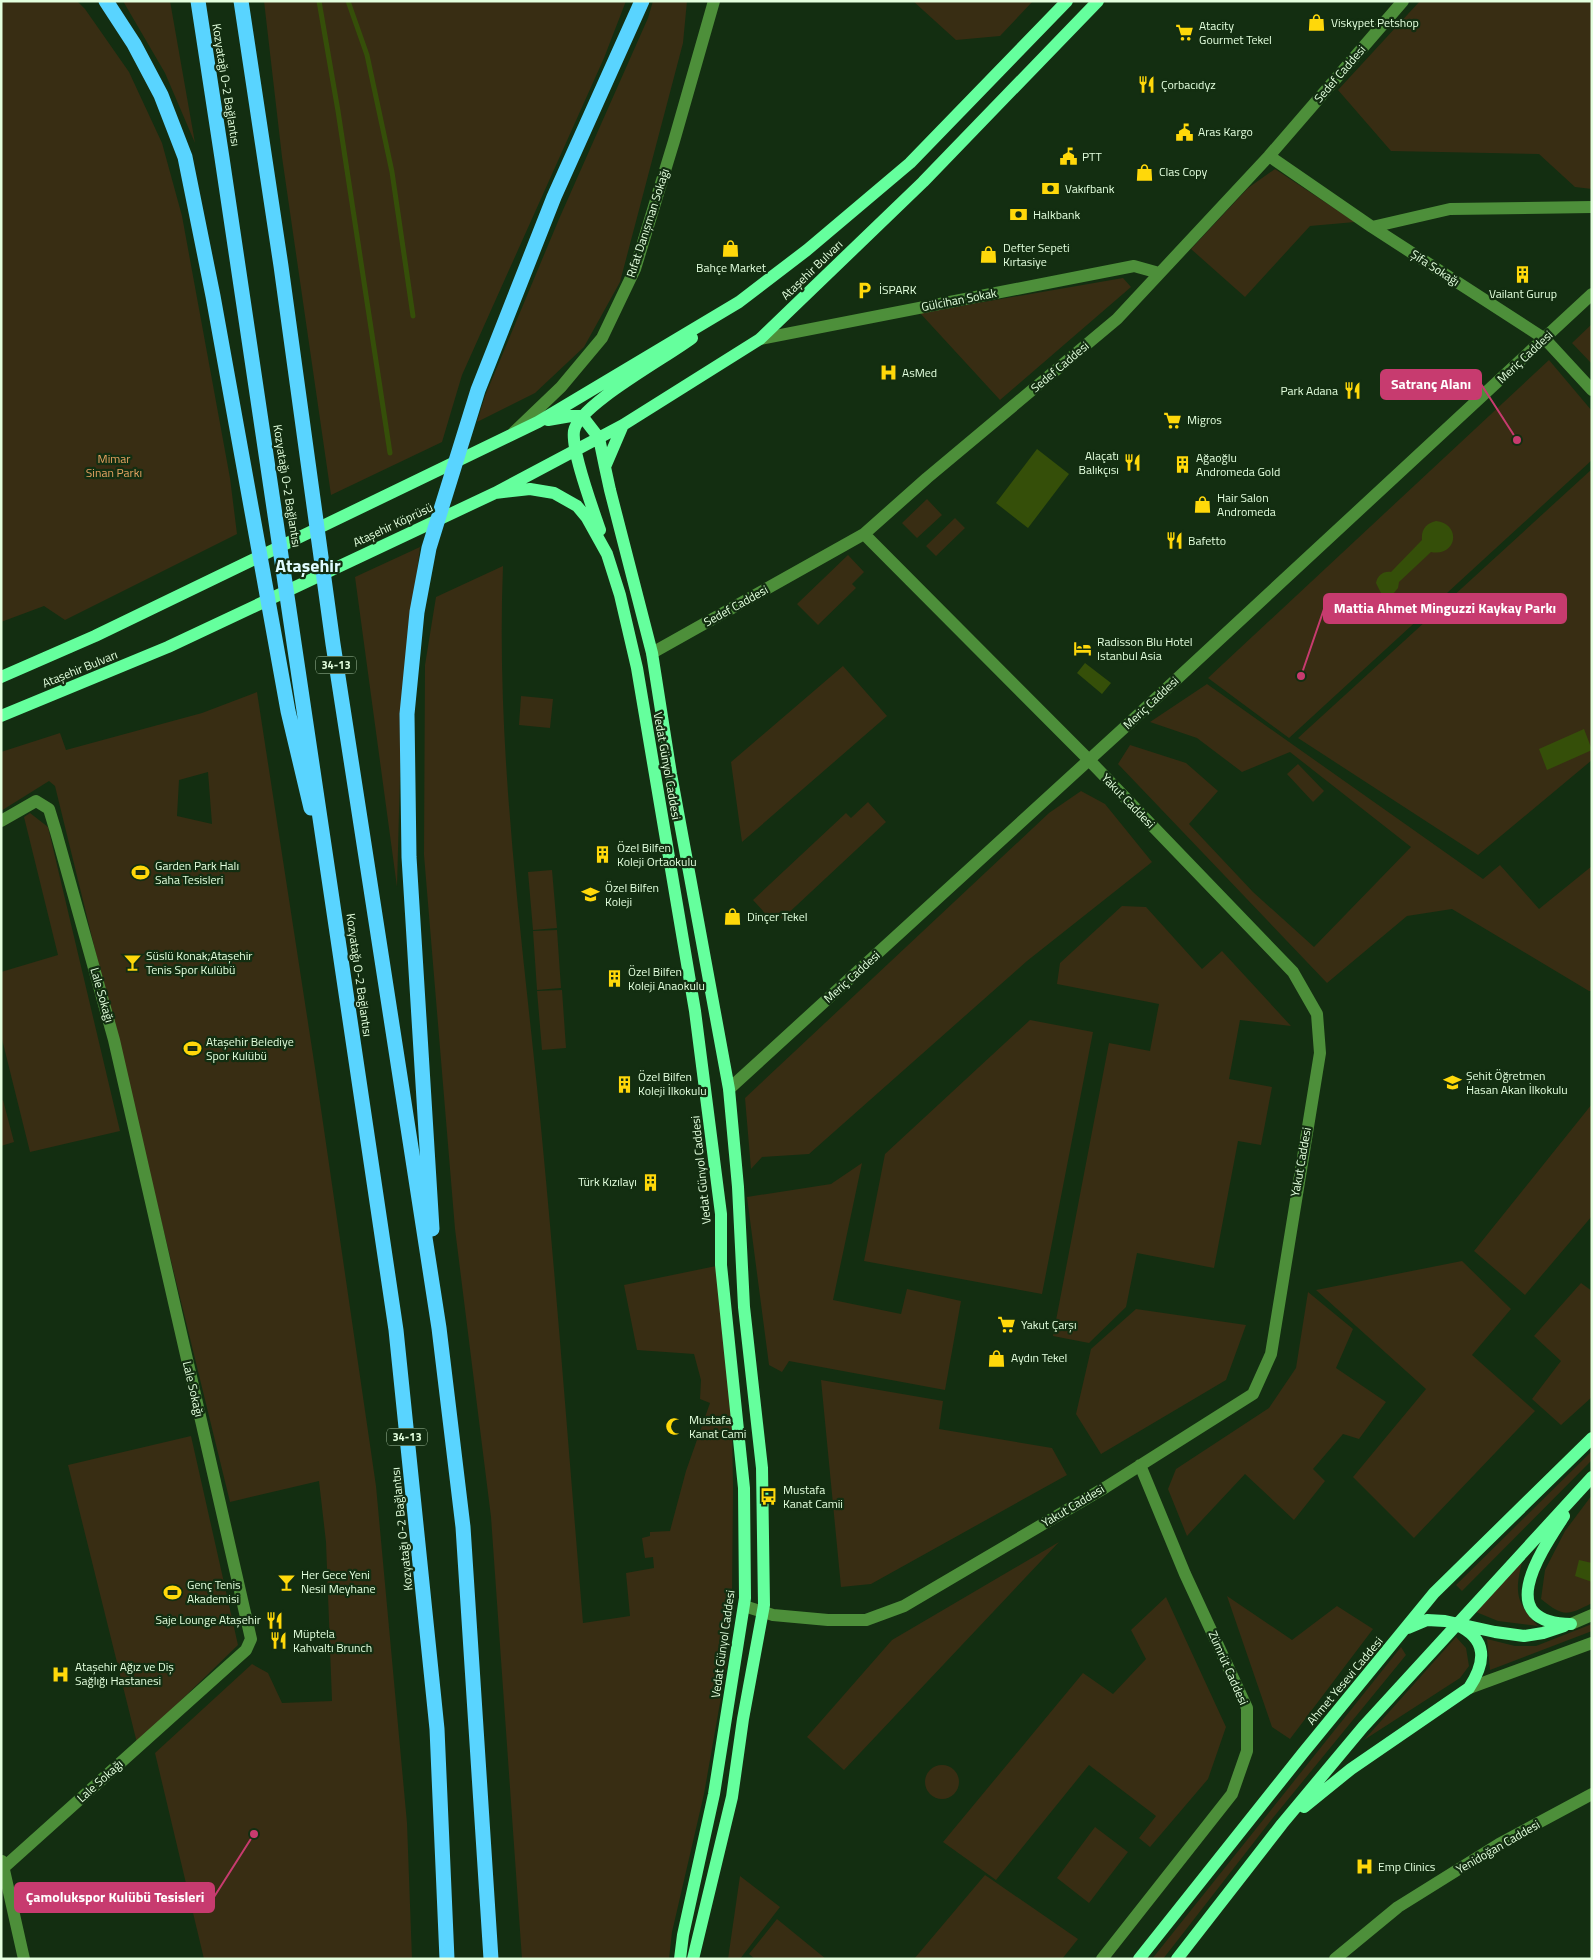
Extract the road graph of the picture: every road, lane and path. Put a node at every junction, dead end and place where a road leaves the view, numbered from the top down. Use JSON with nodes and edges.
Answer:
{"nodes":[{"id":1,"x":106,"y":1,"type":"edge"},
{"id":2,"x":197,"y":1,"type":"edge"},
{"id":3,"x":242,"y":1,"type":"edge"},
{"id":4,"x":642,"y":1,"type":"edge"},
{"id":5,"x":714,"y":1,"type":"edge"},
{"id":6,"x":1068,"y":1,"type":"edge"},
{"id":7,"x":1098,"y":1,"type":"edge"},
{"id":8,"x":1403,"y":1,"type":"edge"},
{"id":9,"x":1269,"y":156,"type":"junction"},
{"id":10,"x":1592,"y":207,"type":"edge"},
{"id":11,"x":1372,"y":227,"type":"junction"},
{"id":12,"x":1159,"y":273,"type":"junction"},
{"id":13,"x":1592,"y":294,"type":"edge"},
{"id":14,"x":739,"y":302,"type":"junction"},
{"id":15,"x":760,"y":338,"type":"junction"},
{"id":16,"x":1545,"y":339,"type":"junction"},
{"id":17,"x":1592,"y":390,"type":"edge"},
{"id":18,"x":582,"y":416,"type":"junction"},
{"id":19,"x":538,"y":422,"type":"junction"},
{"id":20,"x":623,"y":425,"type":"junction"},
{"id":21,"x":508,"y":437,"type":"junction"},
{"id":22,"x":599,"y":438,"type":"junction"},
{"id":23,"x":575,"y":450,"type":"junction"},
{"id":24,"x":606,"y":468,"type":"junction"},
{"id":25,"x":495,"y":492,"type":"junction"},
{"id":26,"x":864,"y":534,"type":"junction"},
{"id":27,"x":607,"y":554,"type":"junction"},
{"id":28,"x":168,"y":647,"type":"joint"},
{"id":29,"x":652,"y":653,"type":"junction"},
{"id":30,"x":1,"y":677,"type":"edge"},
{"id":31,"x":1,"y":716,"type":"edge"},
{"id":32,"x":1089,"y":760,"type":"junction"},
{"id":33,"x":1,"y":821,"type":"edge"},
{"id":34,"x":336,"y":919,"type":"junction"},
{"id":35,"x":729,"y":1089,"type":"junction"},
{"id":36,"x":439,"y":1328,"type":"junction"},
{"id":37,"x":1592,"y":1438,"type":"edge"},
{"id":38,"x":1140,"y":1465,"type":"junction"},
{"id":39,"x":1589,"y":1480,"type":"edge"},
{"id":40,"x":744,"y":1606,"type":"junction"},
{"id":41,"x":763,"y":1612,"type":"junction"},
{"id":42,"x":1592,"y":1615,"type":"edge"},
{"id":43,"x":1457,"y":1624,"type":"junction"},
{"id":44,"x":1571,"y":1624,"type":"junction"},
{"id":45,"x":1406,"y":1629,"type":"junction"},
{"id":46,"x":1592,"y":1643,"type":"edge"},
{"id":47,"x":1469,"y":1688,"type":"junction"},
{"id":48,"x":1592,"y":1794,"type":"edge"},
{"id":49,"x":1282,"y":1824,"type":"junction"},
{"id":50,"x":2,"y":1866,"type":"edge"},
{"id":51,"x":24,"y":1959,"type":"edge"},
{"id":52,"x":448,"y":1959,"type":"edge"},
{"id":53,"x":492,"y":1959,"type":"edge"},
{"id":54,"x":680,"y":1959,"type":"edge"},
{"id":55,"x":693,"y":1959,"type":"edge"},
{"id":56,"x":1102,"y":1959,"type":"edge"},
{"id":57,"x":1139,"y":1959,"type":"edge"},
{"id":58,"x":1177,"y":1959,"type":"edge"},
{"id":59,"x":1335,"y":1959,"type":"edge"}],
"edges":[{"from":1,"to":34,"type":"highway"},
{"from":2,"to":34,"type":"highway","name":"Kozyatağı O-2 Bağlantısı","number":"34-13"},
{"from":3,"to":36,"type":"highway","name":"Kozyatağı O-2 Bağlantısı","number":"34-13"},
{"from":4,"to":36,"type":"highway"},
{"from":5,"to":21,"type":"street","name":"Rıfat Danışman Sokağı"},
{"from":6,"to":14,"type":"main road","name":"Ataşehir Bulvarı"},
{"from":7,"to":15,"type":"main road","name":"Ataşehir Bulvarı"},
{"from":8,"to":9,"type":"street","name":"Sedef Caddesi"},
{"from":9,"to":11,"type":"street","name":"Şifa Sokağı"},
{"from":9,"to":12,"type":"street","name":"Sedef Caddesi"},
{"from":10,"to":11,"type":"street"},
{"from":11,"to":16,"type":"street","name":"Şifa Sokağı"},
{"from":12,"to":15,"type":"street","name":"Gülcihan Sokak"},
{"from":12,"to":26,"type":"street","name":"Sedef Caddesi"},
{"from":13,"to":16,"type":"street","name":"Meriç Caddesi"},
{"from":14,"to":18,"type":"main road"},
{"from":14,"to":19,"type":"main road","name":"Ataşehir Bulvarı"},
{"from":15,"to":20,"type":"main road","name":"Ataşehir Bulvarı"},
{"from":16,"to":17,"type":"street","name":"Şifa Sokağı"},
{"from":16,"to":32,"type":"street","name":"Meriç Caddesi"},
{"from":18,"to":19,"type":"main road"},
{"from":18,"to":22,"type":"main road"},
{"from":18,"to":23,"type":"main road"},
{"from":19,"to":21,"type":"main road","name":"Ataşehir Bulvarı"},
{"from":20,"to":22,"type":"main road","name":"Ataşehir Bulvarı"},
{"from":20,"to":24,"type":"main road"},
{"from":21,"to":30,"type":"main road","name":"Ataşehir Bulvarı"},
{"from":22,"to":23,"type":"main road","name":"Ataşehir Bulvarı"},
{"from":22,"to":24,"type":"main road","name":"Vedat Günyol Caddesi"},
{"from":23,"to":25,"type":"main road","name":"Ataşehir Bulvarı"},
{"from":23,"to":27,"type":"main road"},
{"from":24,"to":29,"type":"main road","name":"Vedat Günyol Caddesi"},
{"from":25,"to":27,"type":"main road","name":"Vedat Günyol Caddesi"},
{"from":25,"to":28,"type":"main road","name":"Ataşehir Köprüsü"},
{"from":26,"to":29,"type":"street","name":"Sedef Caddesi"},
{"from":26,"to":32,"type":"street","name":"Yakut Caddesi"},
{"from":27,"to":40,"type":"main road","name":"Vedat Günyol Caddesi"},
{"from":28,"to":31,"type":"main road","name":"Ataşehir Bulvarı"},
{"from":29,"to":35,"type":"main road","name":"Vedat Günyol Caddesi"},
{"from":32,"to":35,"type":"street","name":"Meriç Caddesi"},
{"from":32,"to":38,"type":"street","name":"Yakut Caddesi"},
{"from":33,"to":50,"type":"street","name":"Lale Sokağı"},
{"from":34,"to":52,"type":"highway","name":"Kozyatağı O-2 Bağlantısı","number":"34-13"},
{"from":35,"to":41,"type":"main road","name":"Vedat Günyol Caddesi"},
{"from":36,"to":53,"type":"highway","name":"Kozyatağı O-2 Bağlantısı","number":"34-13"},
{"from":37,"to":45,"type":"main road","name":"Ahmet Yesevi Caddesi"},
{"from":38,"to":41,"type":"street","name":"Yakut Caddesi"},
{"from":38,"to":56,"type":"street","name":"Zümrüt Caddesi"},
{"from":39,"to":43,"type":"main road"},
{"from":39,"to":44,"type":"main road"},
{"from":40,"to":41,"type":"street","name":"Yakut Caddesi"},
{"from":40,"to":54,"type":"main road","name":"Vedat Günyol Caddesi"},
{"from":41,"to":55,"type":"main road","name":"Vedat Günyol Caddesi"},
{"from":42,"to":44,"type":"street"},
{"from":43,"to":44,"type":"main road"},
{"from":43,"to":45,"type":"main road"},
{"from":43,"to":47,"type":"main road"},
{"from":43,"to":49,"type":"main road"},
{"from":45,"to":57,"type":"main road","name":"Ahmet Yesevi Caddesi"},
{"from":46,"to":47,"type":"street"},
{"from":47,"to":49,"type":"main road"},
{"from":48,"to":59,"type":"street","name":"Yenidoğan Caddesi"},
{"from":49,"to":58,"type":"main road"},
{"from":50,"to":51,"type":"street"}]}
